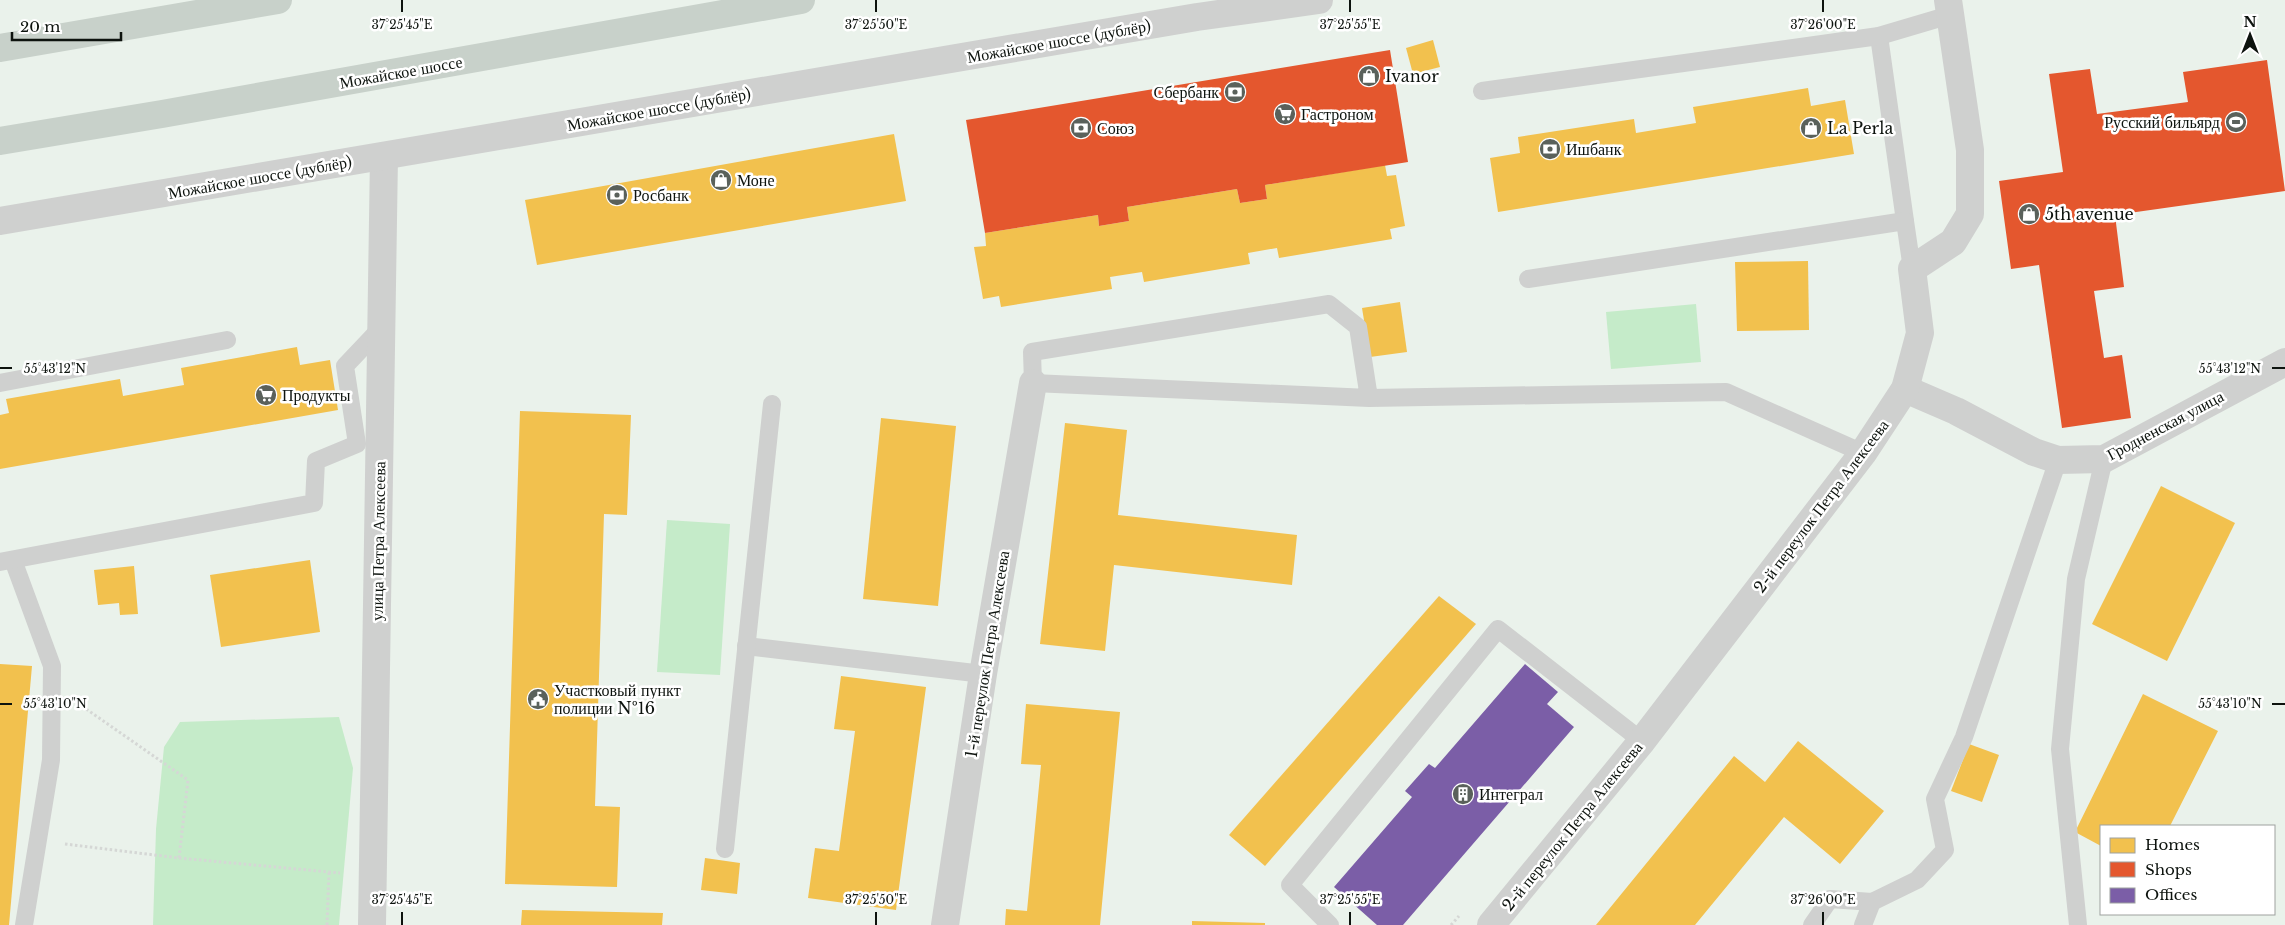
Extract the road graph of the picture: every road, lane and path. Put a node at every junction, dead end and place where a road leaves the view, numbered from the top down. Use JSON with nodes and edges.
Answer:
{"nodes":[{"id":1,"x":278,"y":0,"type":"edge"},
{"id":2,"x":801,"y":0,"type":"edge"},
{"id":3,"x":1257,"y":0,"type":"edge"},
{"id":4,"x":1319,"y":0,"type":"edge"},
{"id":5,"x":1949,"y":8,"type":"edge"},
{"id":6,"x":1196,"y":17,"type":"junction"},
{"id":7,"x":1879,"y":36,"type":"junction"},
{"id":8,"x":0,"y":48,"type":"edge"},
{"id":9,"x":1482,"y":91,"type":"dead end"},
{"id":10,"x":0,"y":141,"type":"edge"},
{"id":11,"x":384,"y":156,"type":"junction"},
{"id":12,"x":0,"y":221,"type":"edge"},
{"id":13,"x":1906,"y":221,"type":"junction"},
{"id":14,"x":1912,"y":268,"type":"junction"},
{"id":15,"x":1528,"y":279,"type":"dead end"},
{"id":16,"x":381,"y":328,"type":"junction"},
{"id":17,"x":227,"y":340,"type":"dead end"},
{"id":18,"x":2285,"y":362,"type":"edge"},
{"id":19,"x":0,"y":383,"type":"edge"},
{"id":20,"x":1033,"y":383,"type":"junction"},
{"id":21,"x":1905,"y":389,"type":"junction"},
{"id":22,"x":1369,"y":398,"type":"junction"},
{"id":23,"x":772,"y":404,"type":"dead end"},
{"id":24,"x":1864,"y":454,"type":"junction"},
{"id":25,"x":2058,"y":460,"type":"junction"},
{"id":26,"x":2104,"y":460,"type":"junction"},
{"id":27,"x":7,"y":561,"type":"edge"},
{"id":28,"x":746,"y":646,"type":"junction"},
{"id":29,"x":983,"y":674,"type":"junction"},
{"id":30,"x":52,"y":685,"type":"junction"},
{"id":31,"x":1642,"y":741,"type":"junction"},
{"id":32,"x":38,"y":840,"type":"junction"},
{"id":33,"x":725,"y":849,"type":"dead end"},
{"id":34,"x":179,"y":858,"type":"junction"},
{"id":35,"x":329,"y":872,"type":"junction"},
{"id":36,"x":373,"y":876,"type":"junction"},
{"id":37,"x":1872,"y":902,"type":"junction"},
{"id":38,"x":24,"y":925,"type":"edge"},
{"id":39,"x":327,"y":925,"type":"edge"},
{"id":40,"x":372,"y":925,"type":"edge"},
{"id":41,"x":945,"y":925,"type":"edge"},
{"id":42,"x":1330,"y":925,"type":"edge"},
{"id":43,"x":1491,"y":925,"type":"edge"},
{"id":44,"x":1812,"y":925,"type":"edge"},
{"id":45,"x":1863,"y":925,"type":"edge"},
{"id":46,"x":2078,"y":925,"type":"edge"}],
"edges":[{"from":1,"to":8,"type":"main road"},
{"from":2,"to":10,"type":"main road","name":"Можайское шоссе"},
{"from":3,"to":6,"type":"street"},
{"from":4,"to":6,"type":"street","name":"Можайское шоссе (дублёр)"},
{"from":5,"to":7,"type":"lane"},
{"from":5,"to":14,"type":"street"},
{"from":6,"to":11,"type":"street","name":"Можайское шоссе (дублёр)"},
{"from":7,"to":9,"type":"lane"},
{"from":7,"to":13,"type":"lane"},
{"from":11,"to":12,"type":"street","name":"Можайское шоссе (дублёр)"},
{"from":11,"to":16,"type":"street","name":"улица Петра Алексеева"},
{"from":13,"to":14,"type":"lane"},
{"from":13,"to":15,"type":"lane"},
{"from":14,"to":21,"type":"street","name":"2-й переулок Петра Алексеева"},
{"from":16,"to":27,"type":"lane"},
{"from":16,"to":36,"type":"street","name":"улица Петра Алексеева"},
{"from":17,"to":19,"type":"lane"},
{"from":18,"to":26,"type":"street","name":"Гродненская улица"},
{"from":20,"to":22,"type":"lane"},
{"from":20,"to":22,"type":"lane"},
{"from":20,"to":29,"type":"street","name":"1-й переулок Петра Алексеева"},
{"from":21,"to":24,"type":"street","name":"2-й переулок Петра Алексеева"},
{"from":21,"to":25,"type":"street","name":"Гродненская улица"},
{"from":22,"to":24,"type":"lane"},
{"from":23,"to":28,"type":"lane"},
{"from":24,"to":31,"type":"street","name":"2-й переулок Петра Алексеева"},
{"from":25,"to":26,"type":"street","name":"Гродненская улица"},
{"from":25,"to":37,"type":"lane"},
{"from":26,"to":46,"type":"lane"},
{"from":27,"to":30,"type":"lane"},
{"from":28,"to":29,"type":"lane"},
{"from":28,"to":33,"type":"lane"},
{"from":29,"to":41,"type":"street","name":"1-й переулок Петра Алексеева"},
{"from":30,"to":32,"type":"lane"},
{"from":30,"to":34,"type":"path"},
{"from":31,"to":42,"type":"lane"},
{"from":31,"to":43,"type":"street","name":"2-й переулок Петра Алексеева"},
{"from":32,"to":34,"type":"path"},
{"from":32,"to":38,"type":"lane"},
{"from":34,"to":35,"type":"path"},
{"from":35,"to":36,"type":"path"},
{"from":35,"to":39,"type":"path"},
{"from":36,"to":40,"type":"street","name":"улица Петра Алексеева"},
{"from":37,"to":44,"type":"lane"},
{"from":37,"to":45,"type":"lane"}]}
